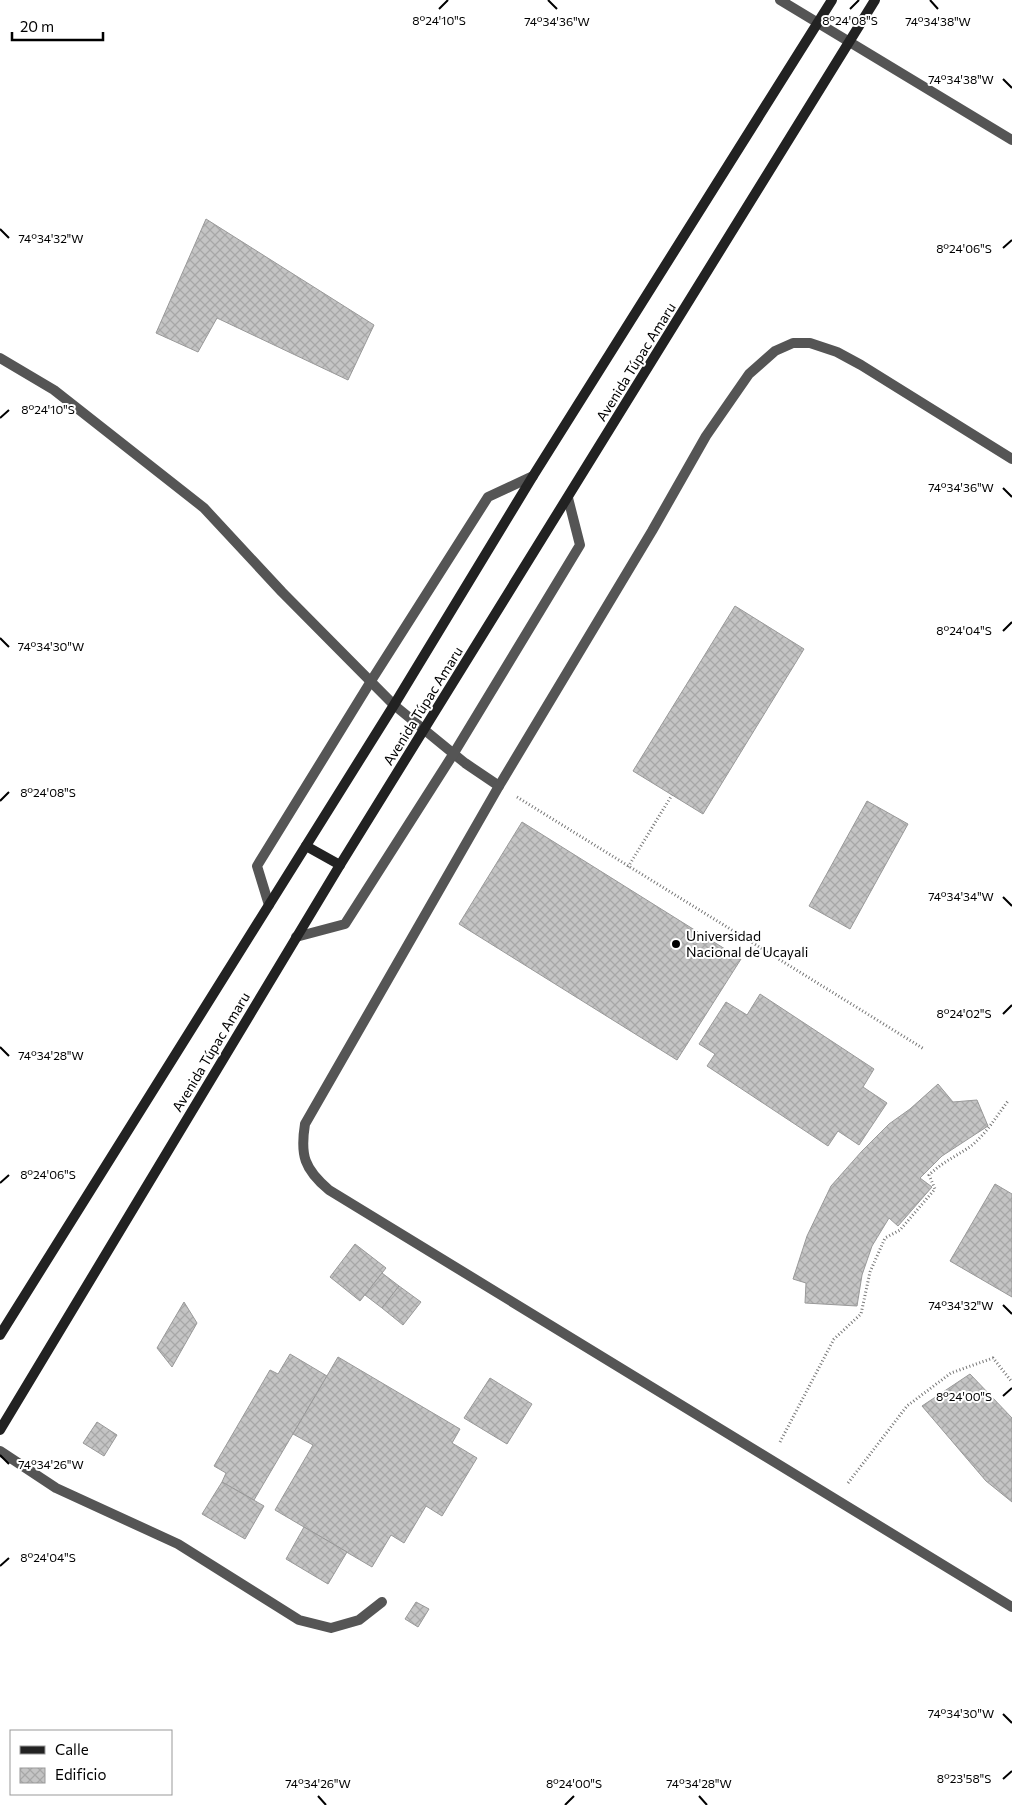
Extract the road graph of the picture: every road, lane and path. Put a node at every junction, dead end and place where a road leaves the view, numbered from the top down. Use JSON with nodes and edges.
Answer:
{"nodes":[{"id":1,"x":780,"y":0,"type":"edge"},
{"id":2,"x":832,"y":0,"type":"edge"},
{"id":3,"x":875,"y":0,"type":"edge"},
{"id":4,"x":818,"y":23,"type":"junction"},
{"id":5,"x":849,"y":42,"type":"junction"},
{"id":6,"x":1012,"y":140,"type":"edge"},
{"id":7,"x":0,"y":358,"type":"edge"},
{"id":8,"x":1012,"y":459,"type":"edge"},
{"id":9,"x":533,"y":476,"type":"junction"},
{"id":10,"x":568,"y":498,"type":"junction"},
{"id":11,"x":370,"y":681,"type":"junction"},
{"id":12,"x":394,"y":705,"type":"junction"},
{"id":13,"x":424,"y":730,"type":"junction"},
{"id":14,"x":454,"y":753,"type":"junction"},
{"id":15,"x":499,"y":786,"type":"junction"},
{"id":16,"x":672,"y":795,"type":"dead end"},
{"id":17,"x":306,"y":846,"type":"junction"},
{"id":18,"x":340,"y":865,"type":"junction"},
{"id":19,"x":628,"y":867,"type":"junction"},
{"id":20,"x":269,"y":904,"type":"junction"},
{"id":21,"x":296,"y":937,"type":"junction"},
{"id":22,"x":924,"y":1049,"type":"dead end"},
{"id":23,"x":1008,"y":1101,"type":"dead end"},
{"id":24,"x":0,"y":1335,"type":"edge"},
{"id":25,"x":1012,"y":1382,"type":"edge"},
{"id":26,"x":0,"y":1430,"type":"edge"},
{"id":27,"x":0,"y":1451,"type":"edge"},
{"id":28,"x":770,"y":1460,"type":"junction"},
{"id":29,"x":836,"y":1499,"type":"junction"},
{"id":30,"x":382,"y":1602,"type":"dead end"},
{"id":31,"x":1012,"y":1607,"type":"edge"}],
"edges":[{"from":1,"to":4,"type":"street"},
{"from":2,"to":4,"type":"main road","name":"Avenida Túpac Amaru"},
{"from":3,"to":5,"type":"main road","name":"Avenida Túpac Amaru"},
{"from":4,"to":5,"type":"street"},
{"from":4,"to":9,"type":"main road","name":"Avenida Túpac Amaru"},
{"from":5,"to":6,"type":"street"},
{"from":5,"to":10,"type":"main road","name":"Avenida Túpac Amaru"},
{"from":7,"to":11,"type":"street"},
{"from":8,"to":15,"type":"street"},
{"from":9,"to":11,"type":"street"},
{"from":9,"to":12,"type":"main road","name":"Avenida Túpac Amaru"},
{"from":10,"to":13,"type":"main road","name":"Avenida Túpac Amaru"},
{"from":10,"to":14,"type":"street"},
{"from":11,"to":12,"type":"street"},
{"from":11,"to":20,"type":"street"},
{"from":12,"to":13,"type":"street"},
{"from":12,"to":17,"type":"main road","name":"Avenida Túpac Amaru"},
{"from":13,"to":14,"type":"street"},
{"from":13,"to":18,"type":"main road","name":"Avenida Túpac Amaru"},
{"from":14,"to":15,"type":"street"},
{"from":14,"to":21,"type":"street"},
{"from":15,"to":19,"type":"path"},
{"from":15,"to":28,"type":"street"},
{"from":16,"to":19,"type":"path"},
{"from":17,"to":18,"type":"main road"},
{"from":17,"to":20,"type":"main road","name":"Avenida Túpac Amaru"},
{"from":18,"to":21,"type":"main road","name":"Avenida Túpac Amaru"},
{"from":19,"to":22,"type":"path"},
{"from":20,"to":24,"type":"main road","name":"Avenida Túpac Amaru"},
{"from":21,"to":26,"type":"main road","name":"Avenida Túpac Amaru"},
{"from":23,"to":28,"type":"path"},
{"from":25,"to":29,"type":"path"},
{"from":27,"to":30,"type":"street"},
{"from":28,"to":29,"type":"street"},
{"from":29,"to":31,"type":"street"}]}
